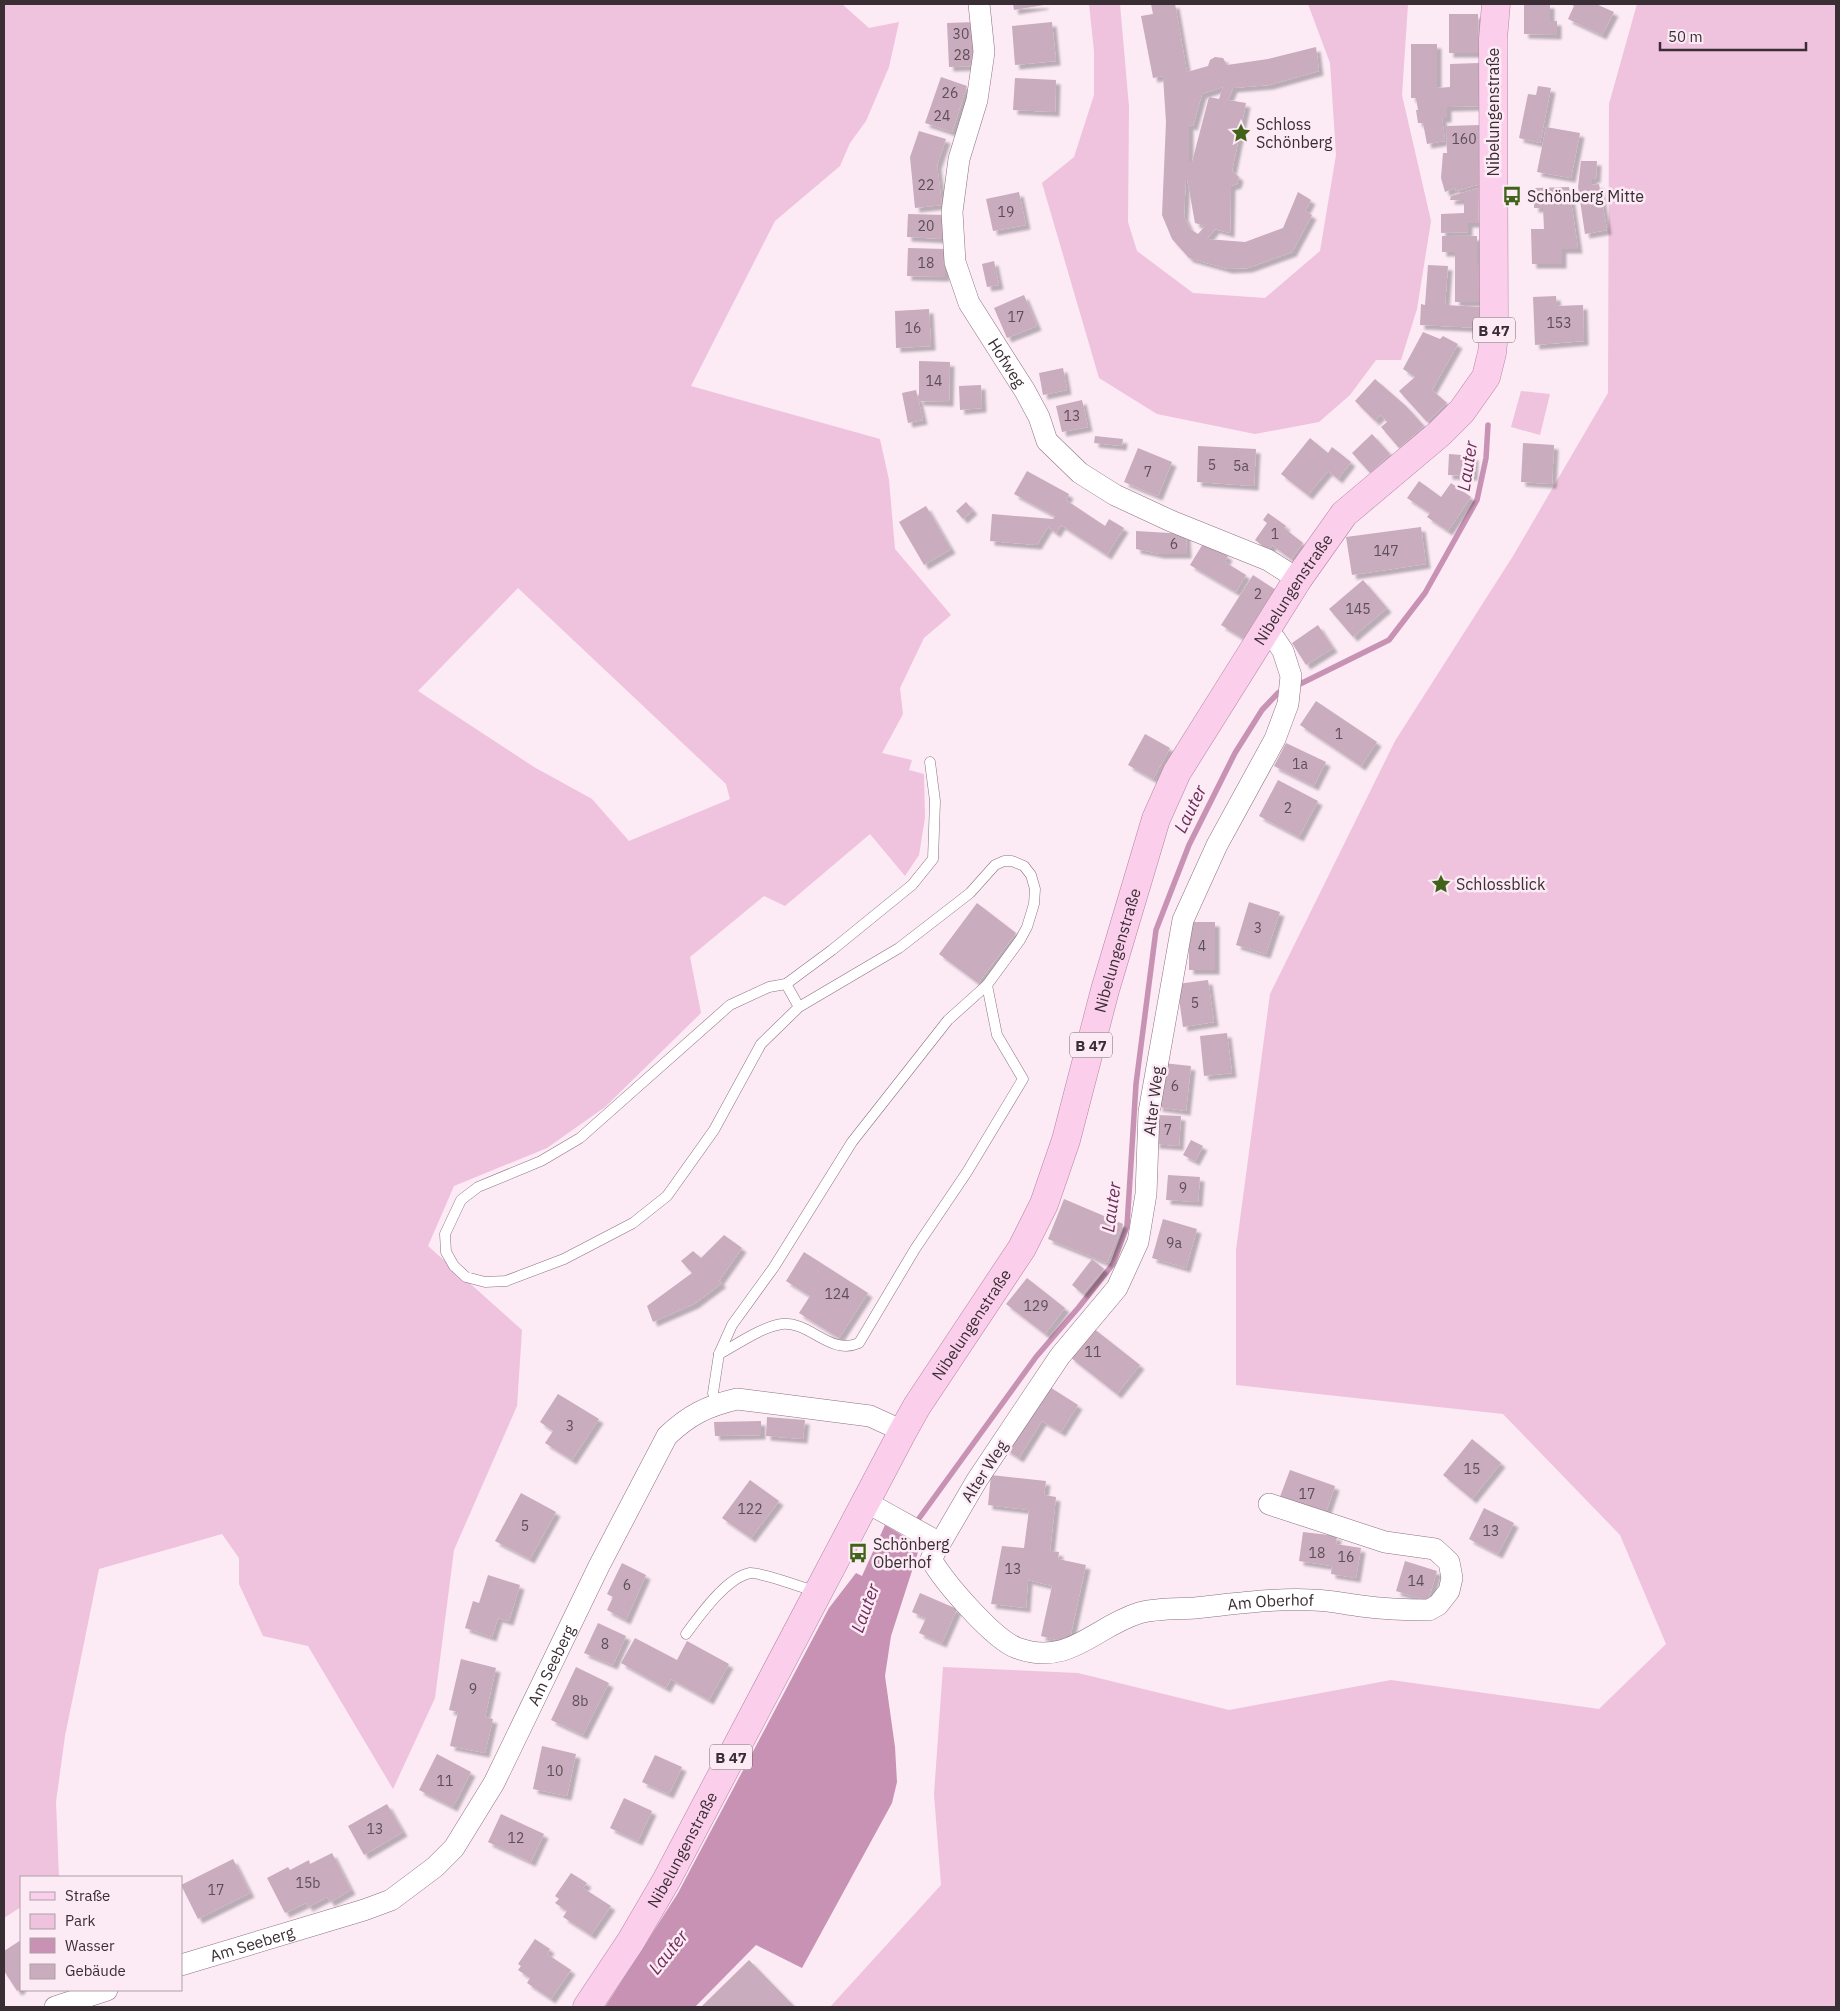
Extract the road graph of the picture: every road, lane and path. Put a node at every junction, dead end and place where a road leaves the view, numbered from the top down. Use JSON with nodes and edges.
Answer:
{"nodes":[{"id":1,"x":979,"y":4,"type":"edge"},
{"id":2,"x":1496,"y":4,"type":"edge"},
{"id":3,"x":1298,"y":579,"type":"junction"},
{"id":4,"x":1265,"y":632,"type":"junction"},
{"id":5,"x":930,"y":762,"type":"dead end"},
{"id":6,"x":786,"y":984,"type":"junction"},
{"id":7,"x":987,"y":985,"type":"junction"},
{"id":8,"x":799,"y":1007,"type":"junction"},
{"id":9,"x":719,"y":1354,"type":"junction"},
{"id":10,"x":717,"y":1404,"type":"junction"},
{"id":11,"x":903,"y":1431,"type":"junction"},
{"id":12,"x":1269,"y":1504,"type":"dead end"},
{"id":13,"x":877,"y":1508,"type":"junction"},
{"id":14,"x":936,"y":1541,"type":"junction"},
{"id":15,"x":818,"y":1593,"type":"junction"},
{"id":16,"x":686,"y":1634,"type":"dead end"},
{"id":17,"x":182,"y":1965,"type":"edge"},
{"id":18,"x":104,"y":1991,"type":"edge"},
{"id":19,"x":55,"y":2007,"type":"edge"},
{"id":20,"x":587,"y":2007,"type":"edge"}],
"edges":[{"from":1,"to":3,"type":"street","name":"Hofweg"},
{"from":2,"to":3,"type":"main road","name":"Nibelungenstraße","number":"B 47"},
{"from":3,"to":4,"type":"main road","name":"Nibelungenstraße","number":"B 47"},
{"from":4,"to":11,"type":"main road","name":"Nibelungenstraße","number":"B 47"},
{"from":4,"to":14,"type":"street","name":"Alter Weg"},
{"from":5,"to":6,"type":"lane"},
{"from":6,"to":8,"type":"lane"},
{"from":6,"to":8,"type":"lane"},
{"from":7,"to":8,"type":"lane"},
{"from":7,"to":9,"type":"lane"},
{"from":7,"to":9,"type":"lane"},
{"from":9,"to":10,"type":"lane"},
{"from":10,"to":11,"type":"street","name":"Am Seeberg"},
{"from":10,"to":17,"type":"street","name":"Am Seeberg"},
{"from":11,"to":13,"type":"main road","name":"Nibelungenstraße","number":"B 47"},
{"from":12,"to":14,"type":"street","name":"Am Oberhof"},
{"from":13,"to":14,"type":"street"},
{"from":13,"to":15,"type":"main road","name":"Nibelungenstraße","number":"B 47"},
{"from":15,"to":16,"type":"lane"},
{"from":15,"to":20,"type":"main road","name":"Nibelungenstraße","number":"B 47"},
{"from":18,"to":19,"type":"street"}]}
